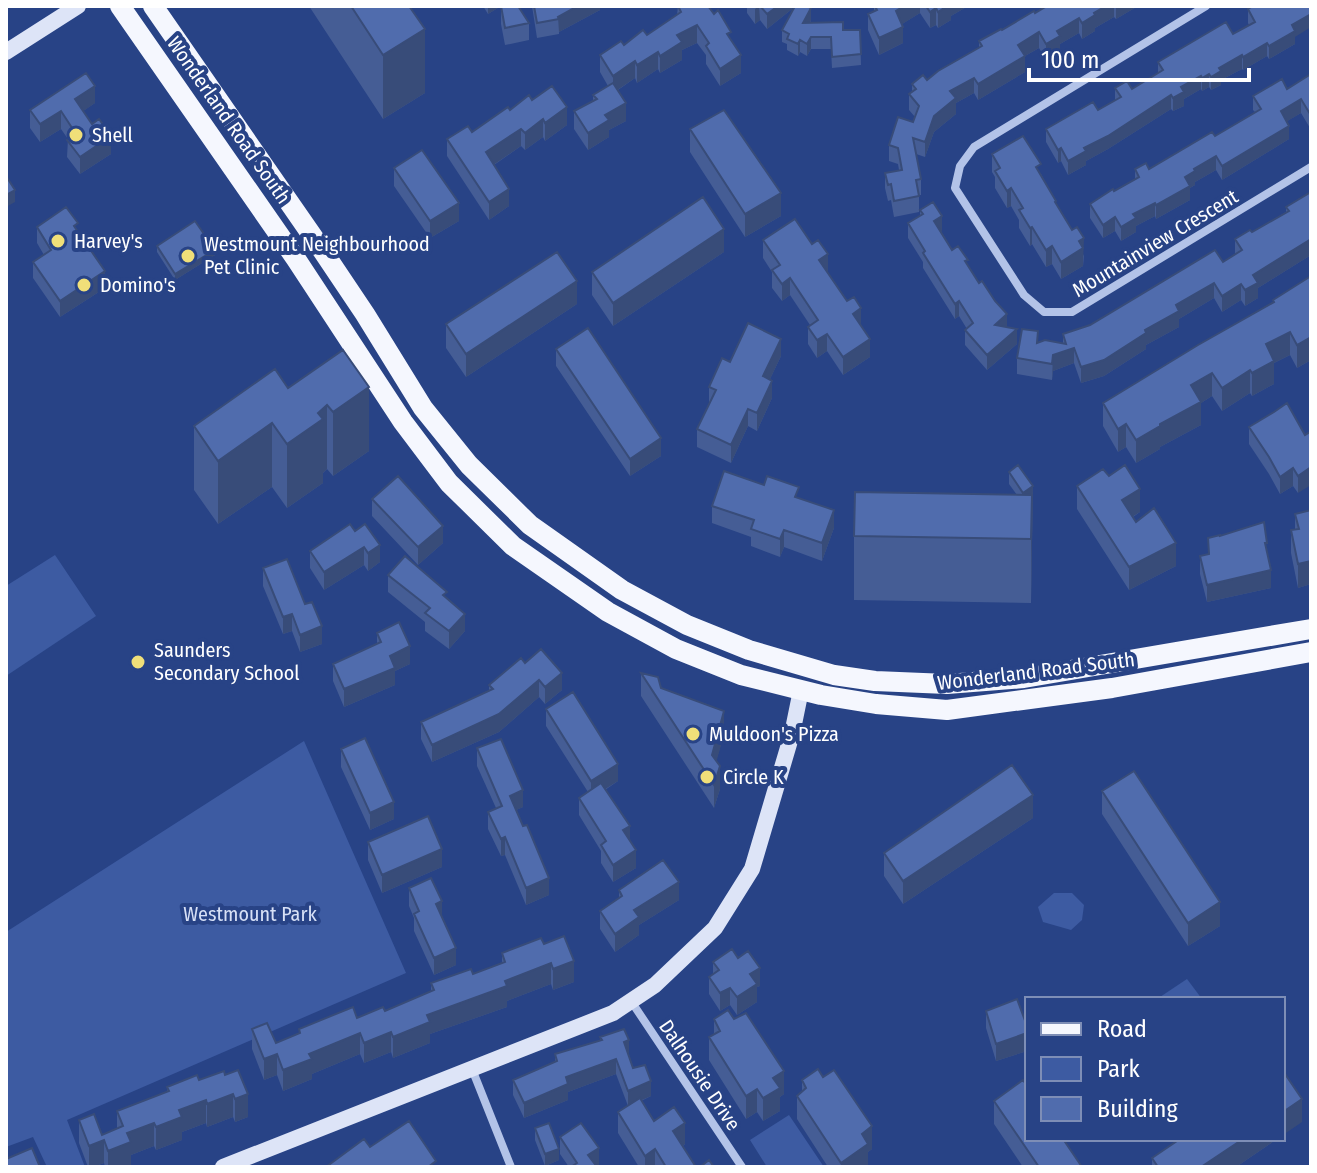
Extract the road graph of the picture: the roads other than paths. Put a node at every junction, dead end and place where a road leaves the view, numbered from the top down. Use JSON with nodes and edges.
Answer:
{"nodes":[{"id":1,"x":78,"y":6,"type":"edge"},
{"id":2,"x":120,"y":6,"type":"edge"},
{"id":3,"x":153,"y":6,"type":"edge"},
{"id":4,"x":1206,"y":6,"type":"edge"},
{"id":5,"x":6,"y":52,"type":"edge"},
{"id":6,"x":1311,"y":167,"type":"edge"},
{"id":7,"x":1311,"y":629,"type":"edge"},
{"id":8,"x":1311,"y":652,"type":"edge"},
{"id":9,"x":801,"y":690,"type":"junction"},
{"id":10,"x":631,"y":1001,"type":"junction"},
{"id":11,"x":472,"y":1069,"type":"junction"},
{"id":12,"x":223,"y":1167,"type":"edge"},
{"id":13,"x":511,"y":1167,"type":"edge"},
{"id":14,"x":742,"y":1167,"type":"edge"}],
"edges":[{"from":1,"to":5,"type":"street"},
{"from":2,"to":9,"type":"main road","name":"Wonderland Road South"},
{"from":3,"to":7,"type":"main road","name":"Wonderland Road South"},
{"from":4,"to":6,"type":"street","name":"Mountainview Crescent"},
{"from":8,"to":9,"type":"main road","name":"Wonderland Road South"},
{"from":9,"to":10,"type":"street"},
{"from":10,"to":11,"type":"street"},
{"from":10,"to":14,"type":"street","name":"Dalhousie Drive"},
{"from":11,"to":12,"type":"street"},
{"from":11,"to":13,"type":"street"}]}
